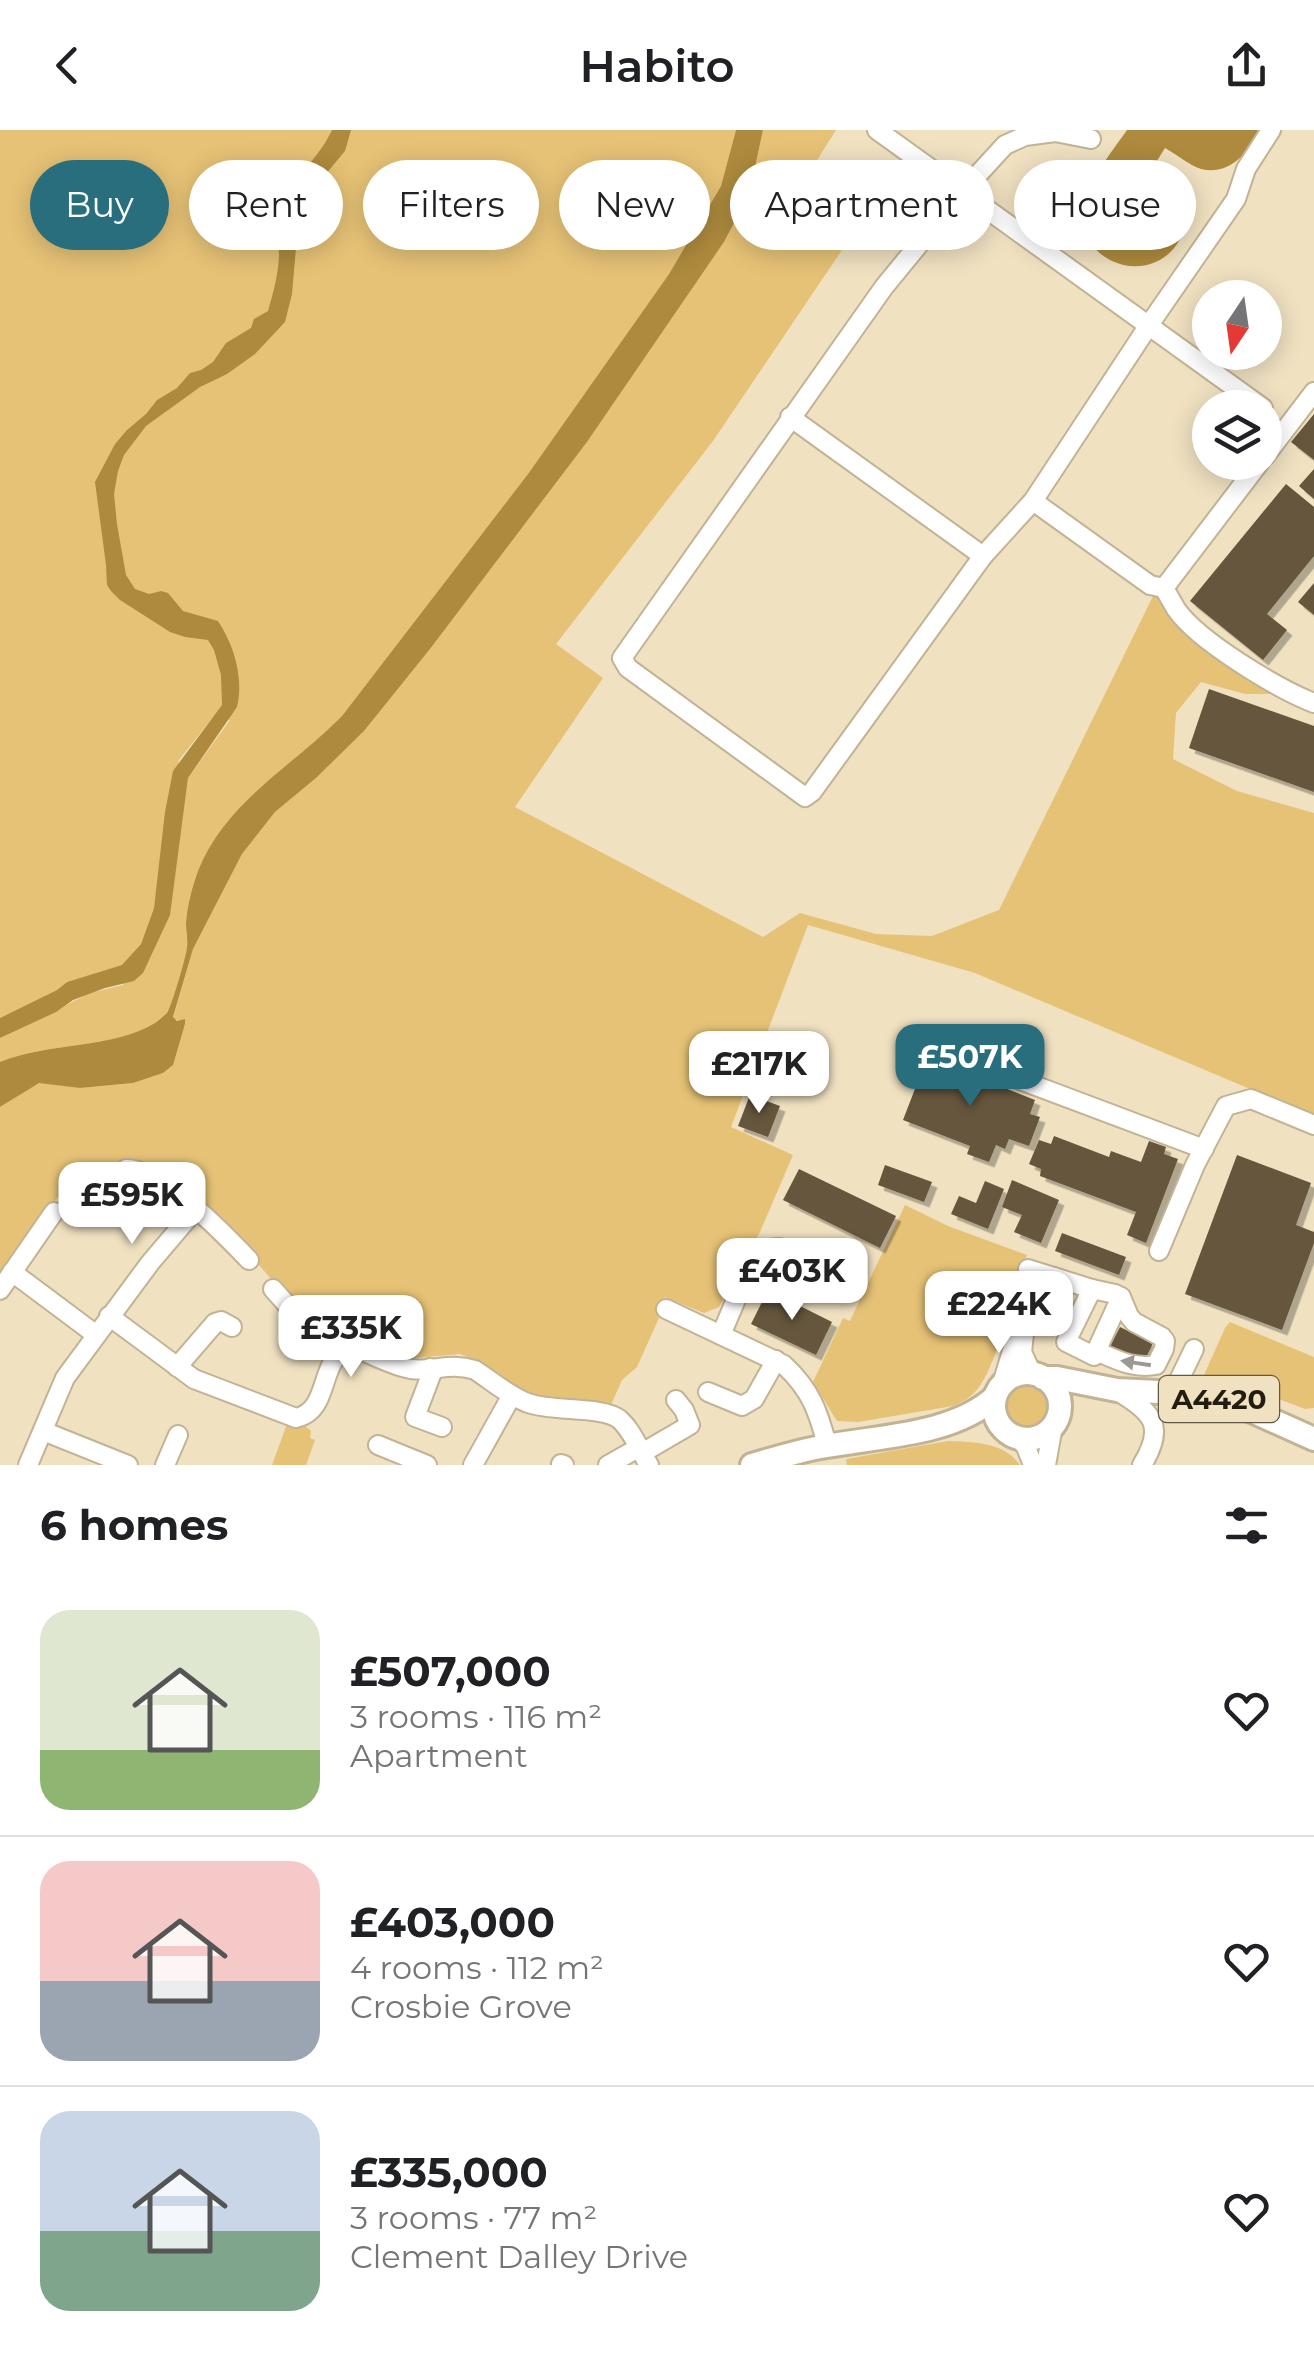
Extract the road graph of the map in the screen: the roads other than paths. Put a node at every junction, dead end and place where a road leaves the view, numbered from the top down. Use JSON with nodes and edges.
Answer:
{"nodes":[{"id":1,"x":877,"y":130,"type":"edge"},
{"id":2,"x":1271,"y":130,"type":"edge"},
{"id":3,"x":1091,"y":139,"type":"dead end"},
{"id":4,"x":918,"y":160,"type":"edge"},
{"id":5,"x":991,"y":160,"type":"edge"},
{"id":6,"x":994,"y":215,"type":"edge"},
{"id":7,"x":914,"y":250,"type":"edge"},
{"id":8,"x":1149,"y":325,"type":"junction"},
{"id":9,"x":1239,"y":390,"type":"edge"},
{"id":10,"x":1314,"y":392,"type":"edge"},
{"id":11,"x":790,"y":418,"type":"junction"},
{"id":12,"x":1282,"y":422,"type":"edge"},
{"id":13,"x":1288,"y":426,"type":"junction"},
{"id":14,"x":1282,"y":434,"type":"edge"},
{"id":15,"x":1246,"y":480,"type":"edge"},
{"id":16,"x":1033,"y":502,"type":"junction"},
{"id":17,"x":984,"y":556,"type":"junction"},
{"id":18,"x":1164,"y":588,"type":"junction"},
{"id":19,"x":1314,"y":703,"type":"edge"},
{"id":20,"x":1015,"y":1078,"type":"dead end"},
{"id":21,"x":1314,"y":1126,"type":"edge"},
{"id":22,"x":1204,"y":1148,"type":"junction"},
{"id":23,"x":126,"y":1169,"type":"dead end"},
{"id":24,"x":194,"y":1209,"type":"junction"},
{"id":25,"x":54,"y":1212,"type":"dead end"},
{"id":26,"x":1159,"y":1252,"type":"dead end"},
{"id":27,"x":249,"y":1260,"type":"dead end"},
{"id":28,"x":1028,"y":1268,"type":"dead end"},
{"id":29,"x":9,"y":1277,"type":"edge"},
{"id":30,"x":1054,"y":1277,"type":"junction"},
{"id":31,"x":852,"y":1282,"type":"dead end"},
{"id":32,"x":273,"y":1289,"type":"dead end"},
{"id":33,"x":1092,"y":1289,"type":"junction"},
{"id":34,"x":1121,"y":1297,"type":"junction"},
{"id":35,"x":666,"y":1309,"type":"dead end"},
{"id":36,"x":109,"y":1316,"type":"junction"},
{"id":37,"x":232,"y":1328,"type":"dead end"},
{"id":38,"x":1025,"y":1329,"type":"junction"},
{"id":39,"x":95,"y":1334,"type":"junction"},
{"id":40,"x":721,"y":1335,"type":"junction"},
{"id":41,"x":350,"y":1347,"type":"junction"},
{"id":42,"x":1194,"y":1349,"type":"dead end"},
{"id":43,"x":1096,"y":1350,"type":"junction"},
{"id":44,"x":776,"y":1360,"type":"junction"},
{"id":45,"x":177,"y":1367,"type":"junction"},
{"id":46,"x":430,"y":1368,"type":"junction"},
{"id":47,"x":1037,"y":1376,"type":"junction"},
{"id":48,"x":1117,"y":1390,"type":"junction"},
{"id":49,"x":999,"y":1391,"type":"junction"},
{"id":50,"x":708,"y":1392,"type":"dead end"},
{"id":51,"x":1178,"y":1392,"type":"junction"},
{"id":52,"x":512,"y":1395,"type":"junction"},
{"id":53,"x":676,"y":1400,"type":"dead end"},
{"id":54,"x":1314,"y":1418,"type":"edge"},
{"id":55,"x":1056,"y":1420,"type":"junction"},
{"id":56,"x":1278,"y":1422,"type":"junction"},
{"id":57,"x":941,"y":1426,"type":"junction"},
{"id":58,"x":442,"y":1427,"type":"dead end"},
{"id":59,"x":43,"y":1431,"type":"junction"},
{"id":60,"x":1012,"y":1434,"type":"junction"},
{"id":61,"x":178,"y":1436,"type":"dead end"},
{"id":62,"x":1314,"y":1439,"type":"edge"},
{"id":63,"x":378,"y":1445,"type":"dead end"},
{"id":64,"x":827,"y":1446,"type":"junction"},
{"id":65,"x":643,"y":1455,"type":"edge"},
{"id":66,"x":28,"y":1465,"type":"edge"},
{"id":67,"x":128,"y":1465,"type":"edge"},
{"id":68,"x":165,"y":1465,"type":"edge"},
{"id":69,"x":428,"y":1465,"type":"edge"},
{"id":70,"x":473,"y":1465,"type":"edge"},
{"id":71,"x":608,"y":1465,"type":"edge"},
{"id":72,"x":752,"y":1465,"type":"edge"},
{"id":73,"x":1033,"y":1465,"type":"edge"},
{"id":74,"x":1046,"y":1465,"type":"edge"},
{"id":75,"x":1142,"y":1465,"type":"edge"}],
"edges":[{"from":1,"to":4,"type":"street"},
{"from":2,"to":8,"type":"street"},
{"from":3,"to":5,"type":"street"},
{"from":6,"to":8,"type":"street"},
{"from":7,"to":11,"type":"street"},
{"from":8,"to":9,"type":"street"},
{"from":8,"to":16,"type":"street"},
{"from":10,"to":13,"type":"street"},
{"from":11,"to":17,"type":"street"},
{"from":11,"to":17,"type":"street"},
{"from":12,"to":13,"type":"street"},
{"from":13,"to":14,"type":"street"},
{"from":15,"to":18,"type":"street"},
{"from":16,"to":17,"type":"street"},
{"from":16,"to":18,"type":"street"},
{"from":18,"to":19,"type":"street"},
{"from":20,"to":22,"type":"street"},
{"from":21,"to":22,"type":"street"},
{"from":22,"to":26,"type":"street"},
{"from":23,"to":24,"type":"street"},
{"from":24,"to":27,"type":"street"},
{"from":24,"to":36,"type":"street"},
{"from":25,"to":29,"type":"street"},
{"from":28,"to":30,"type":"street"},
{"from":29,"to":39,"type":"street"},
{"from":30,"to":33,"type":"street"},
{"from":30,"to":38,"type":"street"},
{"from":31,"to":40,"type":"street"},
{"from":32,"to":41,"type":"street"},
{"from":33,"to":34,"type":"street"},
{"from":33,"to":43,"type":"street"},
{"from":34,"to":43,"type":"street"},
{"from":34,"to":43,"type":"street","one_way":true},
{"from":35,"to":40,"type":"street"},
{"from":36,"to":39,"type":"street"},
{"from":36,"to":45,"type":"street"},
{"from":37,"to":45,"type":"street"},
{"from":38,"to":47,"type":"street"},
{"from":38,"to":49,"type":"street"},
{"from":39,"to":59,"type":"street"},
{"from":40,"to":44,"type":"street"},
{"from":41,"to":45,"type":"street"},
{"from":41,"to":46,"type":"street"},
{"from":42,"to":51,"type":"street"},
{"from":44,"to":50,"type":"street"},
{"from":44,"to":64,"type":"street"},
{"from":46,"to":52,"type":"street"},
{"from":46,"to":58,"type":"street"},
{"from":47,"to":48,"type":"main road","number":"A4420"},
{"from":47,"to":49,"type":"main road"},
{"from":47,"to":55,"type":"main road"},
{"from":48,"to":51,"type":"main road","number":"A4420"},
{"from":48,"to":55,"type":"main road","number":"A4420"},
{"from":48,"to":75,"type":"street"},
{"from":49,"to":57,"type":"main road"},
{"from":49,"to":60,"type":"main road"},
{"from":51,"to":56,"type":"main road","number":"A4420"},
{"from":52,"to":65,"type":"street"},
{"from":52,"to":70,"type":"street"},
{"from":53,"to":65,"type":"street"},
{"from":54,"to":56,"type":"main road"},
{"from":55,"to":60,"type":"main road"},
{"from":55,"to":74,"type":"street"},
{"from":56,"to":62,"type":"main road","number":"A4420"},
{"from":57,"to":60,"type":"main road"},
{"from":57,"to":64,"type":"main road"},
{"from":59,"to":66,"type":"street"},
{"from":59,"to":67,"type":"street"},
{"from":60,"to":73,"type":"street"},
{"from":61,"to":68,"type":"street"},
{"from":63,"to":69,"type":"street"},
{"from":64,"to":72,"type":"main road"},
{"from":65,"to":71,"type":"street"}]}
